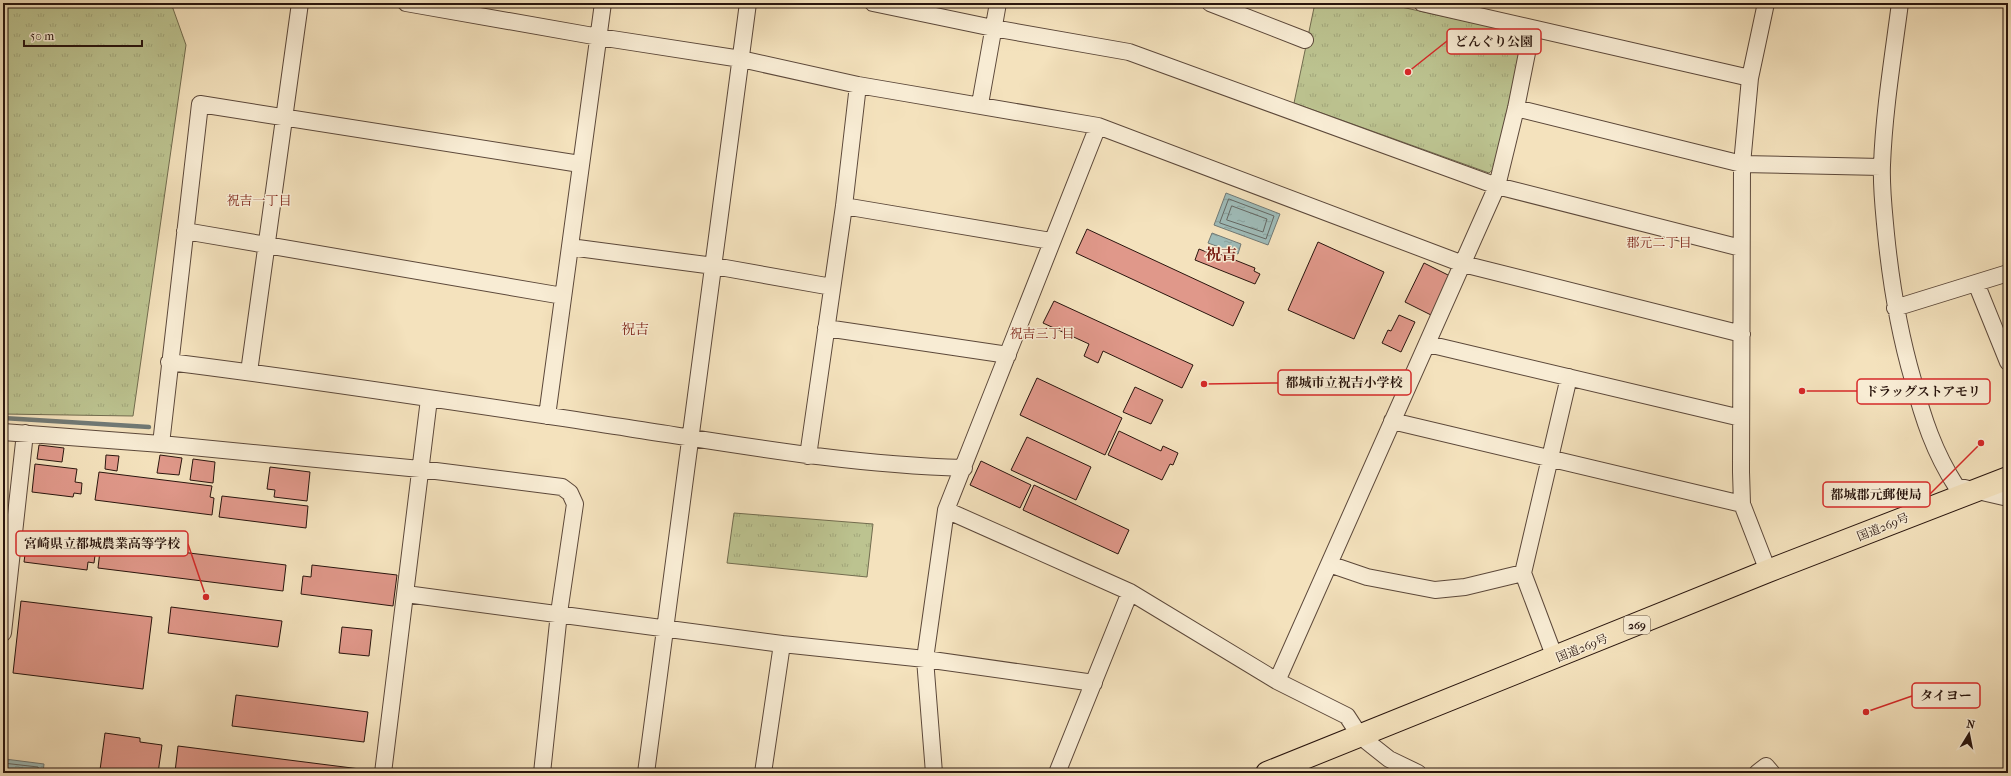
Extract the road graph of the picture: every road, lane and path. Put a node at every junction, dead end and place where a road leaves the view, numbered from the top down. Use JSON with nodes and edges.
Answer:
{"nodes":[{"id":1,"x":300,"y":3,"type":"edge"},
{"id":2,"x":406,"y":3,"type":"edge"},
{"id":3,"x":603,"y":3,"type":"edge"},
{"id":4,"x":748,"y":3,"type":"edge"},
{"id":5,"x":873,"y":3,"type":"edge"},
{"id":6,"x":998,"y":3,"type":"edge"},
{"id":7,"x":1210,"y":3,"type":"edge"},
{"id":8,"x":1422,"y":3,"type":"edge"},
{"id":9,"x":1766,"y":3,"type":"edge"},
{"id":10,"x":1900,"y":3,"type":"edge"},
{"id":11,"x":1235,"y":7,"type":"edge"},
{"id":12,"x":993,"y":28,"type":"junction"},
{"id":13,"x":1532,"y":28,"type":"junction"},
{"id":14,"x":599,"y":37,"type":"junction"},
{"id":15,"x":1305,"y":40,"type":"dead end"},
{"id":16,"x":741,"y":59,"type":"junction"},
{"id":17,"x":1750,"y":78,"type":"junction"},
{"id":18,"x":858,"y":84,"type":"junction"},
{"id":19,"x":980,"y":104,"type":"junction"},
{"id":20,"x":1516,"y":108,"type":"junction"},
{"id":21,"x":284,"y":116,"type":"junction"},
{"id":22,"x":1098,"y":126,"type":"junction"},
{"id":23,"x":580,"y":164,"type":"junction"},
{"id":24,"x":1742,"y":164,"type":"junction"},
{"id":25,"x":1882,"y":167,"type":"junction"},
{"id":26,"x":1496,"y":186,"type":"junction"},
{"id":27,"x":844,"y":206,"type":"junction"},
{"id":28,"x":184,"y":231,"type":"junction"},
{"id":29,"x":1051,"y":241,"type":"junction"},
{"id":30,"x":267,"y":245,"type":"junction"},
{"id":31,"x":570,"y":247,"type":"junction"},
{"id":32,"x":1741,"y":248,"type":"junction"},
{"id":33,"x":1463,"y":264,"type":"junction"},
{"id":34,"x":714,"y":266,"type":"junction"},
{"id":35,"x":2008,"y":273,"type":"edge"},
{"id":36,"x":1976,"y":283,"type":"junction"},
{"id":37,"x":832,"y":287,"type":"junction"},
{"id":38,"x":563,"y":296,"type":"junction"},
{"id":39,"x":1895,"y":308,"type":"junction"},
{"id":40,"x":826,"y":328,"type":"junction"},
{"id":41,"x":1742,"y":334,"type":"junction"},
{"id":42,"x":1428,"y":344,"type":"junction"},
{"id":43,"x":1008,"y":355,"type":"junction"},
{"id":44,"x":169,"y":362,"type":"junction"},
{"id":45,"x":2008,"y":362,"type":"edge"},
{"id":46,"x":249,"y":372,"type":"junction"},
{"id":47,"x":1569,"y":377,"type":"junction"},
{"id":48,"x":429,"y":399,"type":"junction"},
{"id":49,"x":547,"y":416,"type":"junction"},
{"id":50,"x":1741,"y":418,"type":"junction"},
{"id":51,"x":1392,"y":421,"type":"junction"},
{"id":52,"x":3,"y":432,"type":"edge"},
{"id":53,"x":25,"y":433,"type":"junction"},
{"id":54,"x":690,"y":438,"type":"junction"},
{"id":55,"x":161,"y":444,"type":"junction"},
{"id":56,"x":808,"y":456,"type":"junction"},
{"id":57,"x":1549,"y":459,"type":"junction"},
{"id":58,"x":964,"y":468,"type":"junction"},
{"id":59,"x":420,"y":469,"type":"junction"},
{"id":60,"x":2008,"y":478,"type":"edge"},
{"id":61,"x":1975,"y":491,"type":"junction"},
{"id":62,"x":2008,"y":498,"type":"edge"},
{"id":63,"x":1742,"y":504,"type":"junction"},
{"id":64,"x":946,"y":510,"type":"junction"},
{"id":65,"x":1329,"y":564,"type":"junction"},
{"id":66,"x":1768,"y":571,"type":"junction"},
{"id":67,"x":1523,"y":573,"type":"junction"},
{"id":68,"x":1130,"y":592,"type":"junction"},
{"id":69,"x":406,"y":594,"type":"junction"},
{"id":70,"x":559,"y":613,"type":"junction"},
{"id":71,"x":666,"y":628,"type":"junction"},
{"id":72,"x":3,"y":633,"type":"edge"},
{"id":73,"x":782,"y":644,"type":"junction"},
{"id":74,"x":1555,"y":658,"type":"junction"},
{"id":75,"x":925,"y":659,"type":"junction"},
{"id":76,"x":1277,"y":681,"type":"junction"},
{"id":77,"x":1094,"y":683,"type":"junction"},
{"id":78,"x":1360,"y":736,"type":"junction"},
{"id":79,"x":383,"y":773,"type":"edge"},
{"id":80,"x":542,"y":773,"type":"edge"},
{"id":81,"x":646,"y":773,"type":"edge"},
{"id":82,"x":763,"y":773,"type":"edge"},
{"id":83,"x":934,"y":773,"type":"edge"},
{"id":84,"x":1056,"y":773,"type":"edge"},
{"id":85,"x":1267,"y":773,"type":"edge"},
{"id":86,"x":1418,"y":773,"type":"edge"},
{"id":87,"x":1757,"y":773,"type":"edge"},
{"id":88,"x":1772,"y":773,"type":"edge"}],
"edges":[{"from":1,"to":21,"type":"street"},
{"from":2,"to":14,"type":"street"},
{"from":3,"to":14,"type":"street"},
{"from":4,"to":16,"type":"street"},
{"from":5,"to":12,"type":"street"},
{"from":6,"to":12,"type":"street"},
{"from":7,"to":11,"type":"street"},
{"from":8,"to":13,"type":"street"},
{"from":9,"to":17,"type":"street"},
{"from":10,"to":25,"type":"street"},
{"from":11,"to":15,"type":"street"},
{"from":12,"to":19,"type":"street"},
{"from":12,"to":26,"type":"street"},
{"from":13,"to":17,"type":"street"},
{"from":13,"to":20,"type":"street"},
{"from":14,"to":16,"type":"street"},
{"from":14,"to":23,"type":"street"},
{"from":16,"to":18,"type":"street"},
{"from":16,"to":34,"type":"street"},
{"from":17,"to":24,"type":"street"},
{"from":18,"to":19,"type":"street"},
{"from":18,"to":27,"type":"street"},
{"from":19,"to":22,"type":"street"},
{"from":20,"to":24,"type":"street"},
{"from":20,"to":26,"type":"street"},
{"from":21,"to":23,"type":"street"},
{"from":21,"to":28,"type":"street"},
{"from":21,"to":30,"type":"street"},
{"from":22,"to":29,"type":"street"},
{"from":22,"to":33,"type":"street"},
{"from":23,"to":31,"type":"street"},
{"from":24,"to":25,"type":"street"},
{"from":24,"to":32,"type":"street"},
{"from":25,"to":39,"type":"street"},
{"from":26,"to":32,"type":"street"},
{"from":26,"to":33,"type":"street"},
{"from":27,"to":29,"type":"street"},
{"from":27,"to":37,"type":"street"},
{"from":28,"to":30,"type":"street"},
{"from":28,"to":44,"type":"street"},
{"from":29,"to":43,"type":"street"},
{"from":30,"to":38,"type":"street"},
{"from":30,"to":46,"type":"street"},
{"from":31,"to":34,"type":"street"},
{"from":31,"to":38,"type":"street"},
{"from":32,"to":41,"type":"street"},
{"from":33,"to":41,"type":"street"},
{"from":33,"to":42,"type":"street"},
{"from":34,"to":37,"type":"street"},
{"from":34,"to":54,"type":"street"},
{"from":35,"to":36,"type":"street"},
{"from":36,"to":39,"type":"street"},
{"from":36,"to":45,"type":"street"},
{"from":37,"to":40,"type":"street"},
{"from":38,"to":49,"type":"street"},
{"from":39,"to":61,"type":"street"},
{"from":40,"to":43,"type":"street"},
{"from":40,"to":56,"type":"street"},
{"from":41,"to":50,"type":"street"},
{"from":42,"to":47,"type":"street"},
{"from":42,"to":51,"type":"street"},
{"from":43,"to":58,"type":"street"},
{"from":44,"to":46,"type":"street"},
{"from":44,"to":55,"type":"street"},
{"from":46,"to":48,"type":"street"},
{"from":47,"to":50,"type":"street"},
{"from":47,"to":57,"type":"street"},
{"from":48,"to":49,"type":"street"},
{"from":48,"to":59,"type":"street"},
{"from":49,"to":54,"type":"street"},
{"from":50,"to":63,"type":"street"},
{"from":51,"to":57,"type":"street"},
{"from":51,"to":65,"type":"street"},
{"from":52,"to":53,"type":"street"},
{"from":53,"to":55,"type":"street"},
{"from":53,"to":72,"type":"street"},
{"from":54,"to":56,"type":"street"},
{"from":54,"to":71,"type":"street"},
{"from":55,"to":59,"type":"street"},
{"from":56,"to":58,"type":"street"},
{"from":57,"to":63,"type":"street"},
{"from":57,"to":67,"type":"street"},
{"from":58,"to":64,"type":"street"},
{"from":59,"to":69,"type":"street"},
{"from":59,"to":70,"type":"street"},
{"from":60,"to":61,"type":"highway","name":"国道269号","number":"269"},
{"from":61,"to":62,"type":"street"},
{"from":61,"to":66,"type":"highway","name":"国道269号","number":"269"},
{"from":63,"to":66,"type":"street"},
{"from":64,"to":68,"type":"street"},
{"from":64,"to":75,"type":"street"},
{"from":65,"to":67,"type":"street"},
{"from":65,"to":76,"type":"street"},
{"from":66,"to":74,"type":"highway","name":"国道269号","number":"269"},
{"from":67,"to":74,"type":"street"},
{"from":68,"to":76,"type":"street"},
{"from":68,"to":77,"type":"street"},
{"from":69,"to":70,"type":"street"},
{"from":69,"to":79,"type":"street"},
{"from":70,"to":71,"type":"street"},
{"from":70,"to":80,"type":"street"},
{"from":71,"to":73,"type":"street"},
{"from":71,"to":81,"type":"street"},
{"from":73,"to":75,"type":"street"},
{"from":73,"to":82,"type":"street"},
{"from":74,"to":78,"type":"highway","name":"国道269号","number":"269"},
{"from":75,"to":77,"type":"street"},
{"from":75,"to":83,"type":"street"},
{"from":76,"to":78,"type":"street"},
{"from":77,"to":84,"type":"street"},
{"from":78,"to":85,"type":"highway","name":"国道269号","number":"269"},
{"from":78,"to":86,"type":"street"},
{"from":87,"to":88,"type":"street"}]}
